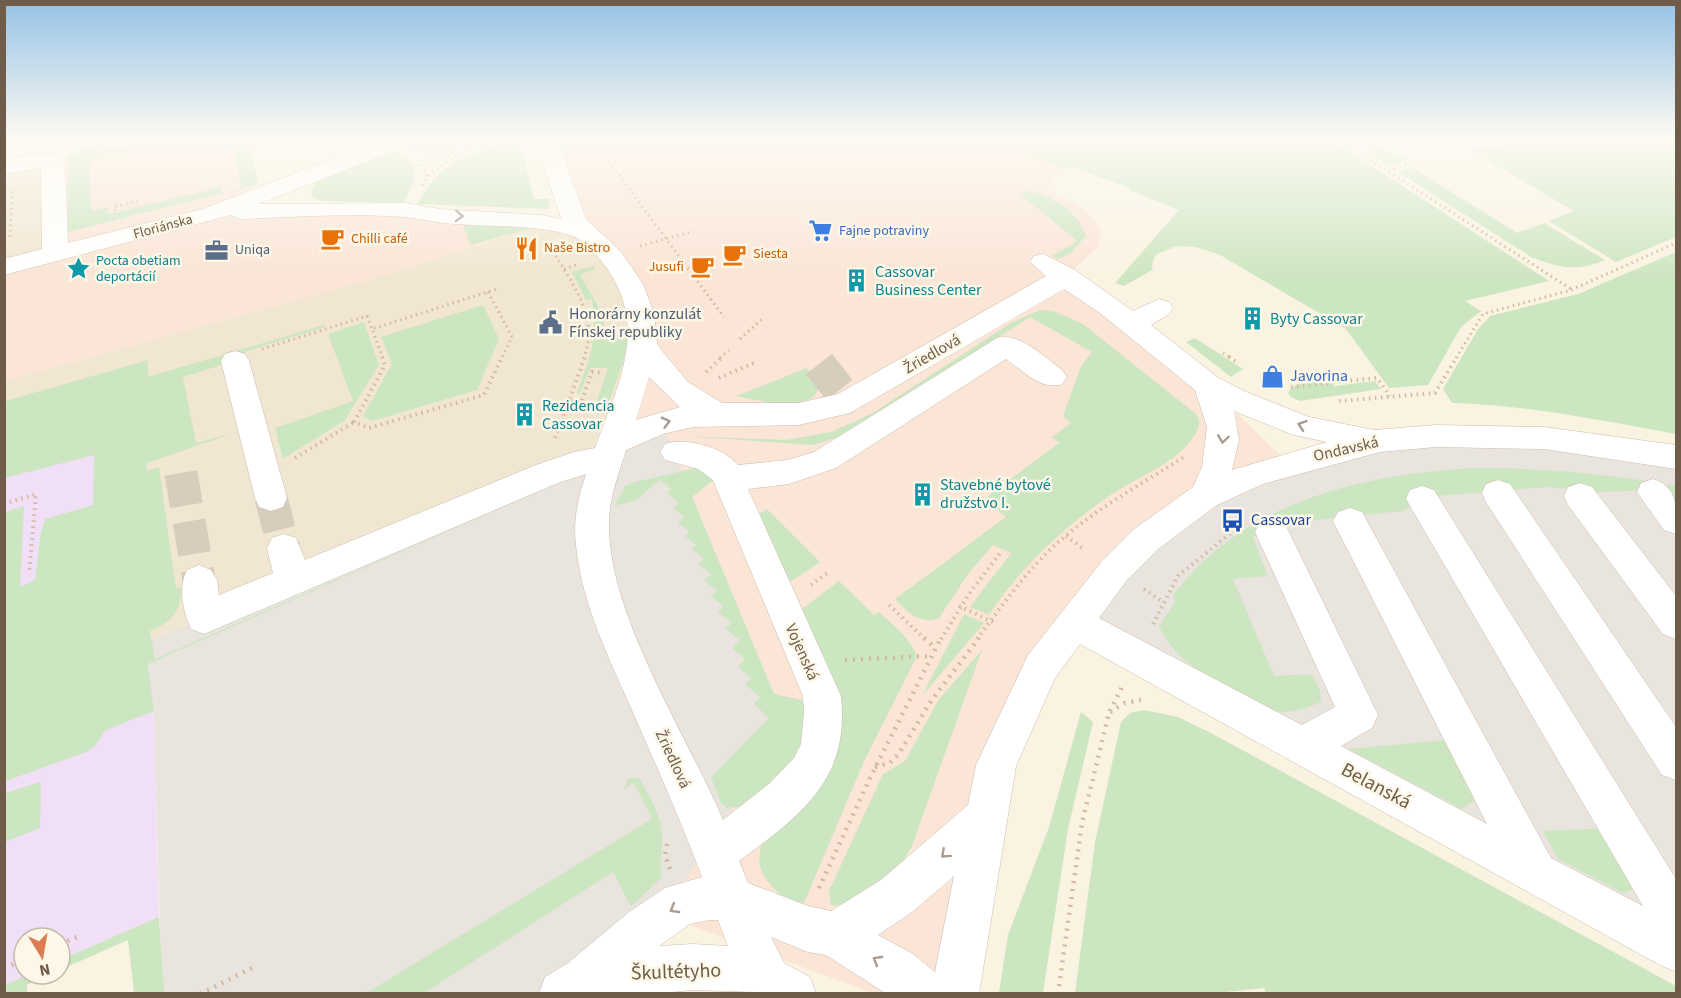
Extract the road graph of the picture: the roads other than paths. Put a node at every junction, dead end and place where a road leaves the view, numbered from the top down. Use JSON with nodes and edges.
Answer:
{"nodes":[{"id":1,"x":53,"y":186,"type":"edge"},
{"id":2,"x":285,"y":186,"type":"edge"},
{"id":3,"x":307,"y":186,"type":"edge"},
{"id":4,"x":561,"y":186,"type":"edge"},
{"id":5,"x":319,"y":209,"type":"junction"},
{"id":6,"x":212,"y":214,"type":"junction"},
{"id":7,"x":583,"y":231,"type":"junction"},
{"id":8,"x":55,"y":254,"type":"junction"},
{"id":9,"x":7,"y":256,"type":"edge"},
{"id":10,"x":1159,"y":308,"type":"dead end"},
{"id":11,"x":1131,"y":324,"type":"junction"},
{"id":12,"x":644,"y":345,"type":"junction"},
{"id":13,"x":235,"y":361,"type":"dead end"},
{"id":14,"x":1052,"y":377,"type":"dead end"},
{"id":15,"x":1207,"y":384,"type":"junction"},
{"id":16,"x":726,"y":415,"type":"junction"},
{"id":17,"x":1380,"y":440,"type":"junction"},
{"id":18,"x":609,"y":451,"type":"junction"},
{"id":19,"x":676,"y":452,"type":"dead end"},
{"id":20,"x":1677,"y":457,"type":"edge"},
{"id":21,"x":731,"y":478,"type":"junction"},
{"id":22,"x":1498,"y":492,"type":"dead end"},
{"id":23,"x":1653,"y":492,"type":"dead end"},
{"id":24,"x":1205,"y":496,"type":"junction"},
{"id":25,"x":1580,"y":496,"type":"dead end"},
{"id":26,"x":271,"y":498,"type":"tunnel mouth"},
{"id":27,"x":1422,"y":499,"type":"dead end"},
{"id":28,"x":1350,"y":521,"type":"dead end"},
{"id":29,"x":1677,"y":521,"type":"edge"},
{"id":30,"x":1256,"y":529,"type":"road end"},
{"id":31,"x":198,"y":580,"type":"tunnel mouth"},
{"id":32,"x":1075,"y":623,"type":"junction"},
{"id":33,"x":1677,"y":623,"type":"edge"},
{"id":34,"x":1303,"y":747,"type":"junction"},
{"id":35,"x":1677,"y":761,"type":"edge"},
{"id":36,"x":988,"y":815,"type":"junction"},
{"id":37,"x":714,"y":853,"type":"junction"},
{"id":38,"x":1535,"y":872,"type":"junction"},
{"id":39,"x":730,"y":898,"type":"junction"},
{"id":40,"x":1677,"y":920,"type":"edge"},
{"id":41,"x":820,"y":931,"type":"junction"},
{"id":42,"x":1677,"y":949,"type":"edge"},
{"id":43,"x":780,"y":986,"type":"edge"},
{"id":44,"x":574,"y":987,"type":"edge"},
{"id":45,"x":925,"y":993,"type":"edge"},
{"id":46,"x":955,"y":993,"type":"edge"}],
"edges":[{"from":1,"to":8,"type":"street"},
{"from":2,"to":6,"type":"street","name":"Floriánska"},
{"from":3,"to":5,"type":"street"},
{"from":4,"to":7,"type":"street","name":"Žriedlová"},
{"from":5,"to":6,"type":"street"},
{"from":5,"to":7,"type":"street","one_way":true},
{"from":6,"to":8,"type":"street","name":"Floriánska"},
{"from":7,"to":12,"type":"street","name":"Žriedlová"},
{"from":8,"to":9,"type":"street","name":"Floriánska"},
{"from":10,"to":11,"type":"street"},
{"from":11,"to":15,"type":"street","name":"Žriedlová"},
{"from":11,"to":16,"type":"street","name":"Žriedlová"},
{"from":12,"to":16,"type":"street","name":"Žriedlová"},
{"from":12,"to":18,"type":"street","name":"Žriedlová"},
{"from":13,"to":26,"type":"street"},
{"from":14,"to":21,"type":"street"},
{"from":17,"to":15,"type":"street","one_way":true},
{"from":15,"to":24,"type":"street","one_way":true},
{"from":18,"to":16,"type":"street","one_way":true},
{"from":17,"to":20,"type":"street","name":"Ondavská"},
{"from":17,"to":24,"type":"street","name":"Ondavská"},
{"from":18,"to":31,"type":"street"},
{"from":18,"to":37,"type":"street","name":"Žriedlová"},
{"from":19,"to":21,"type":"street"},
{"from":21,"to":37,"type":"street","name":"Vojenská"},
{"from":22,"to":35,"type":"street"},
{"from":23,"to":29,"type":"street"},
{"from":24,"to":32,"type":"street","name":"Ondavská"},
{"from":25,"to":33,"type":"street"},
{"from":27,"to":40,"type":"street"},
{"from":28,"to":38,"type":"street"},
{"from":30,"to":34,"type":"street"},
{"from":32,"to":34,"type":"street","name":"Belanská"},
{"from":32,"to":36,"type":"street"},
{"from":34,"to":38,"type":"street","name":"Belanská"},
{"from":36,"to":41,"type":"street","one_way":true},
{"from":36,"to":46,"type":"street"},
{"from":37,"to":39,"type":"street","name":"Žriedlová"},
{"from":38,"to":42,"type":"street","name":"Belanská"},
{"from":39,"to":41,"type":"street"},
{"from":39,"to":43,"type":"street","name":"Žriedlová"},
{"from":39,"to":44,"type":"street","name":"Škultétyho","one_way":true},
{"from":45,"to":41,"type":"street","one_way":true},
{"from":43,"to":44,"type":"street","name":"Škultétyho"}]}
